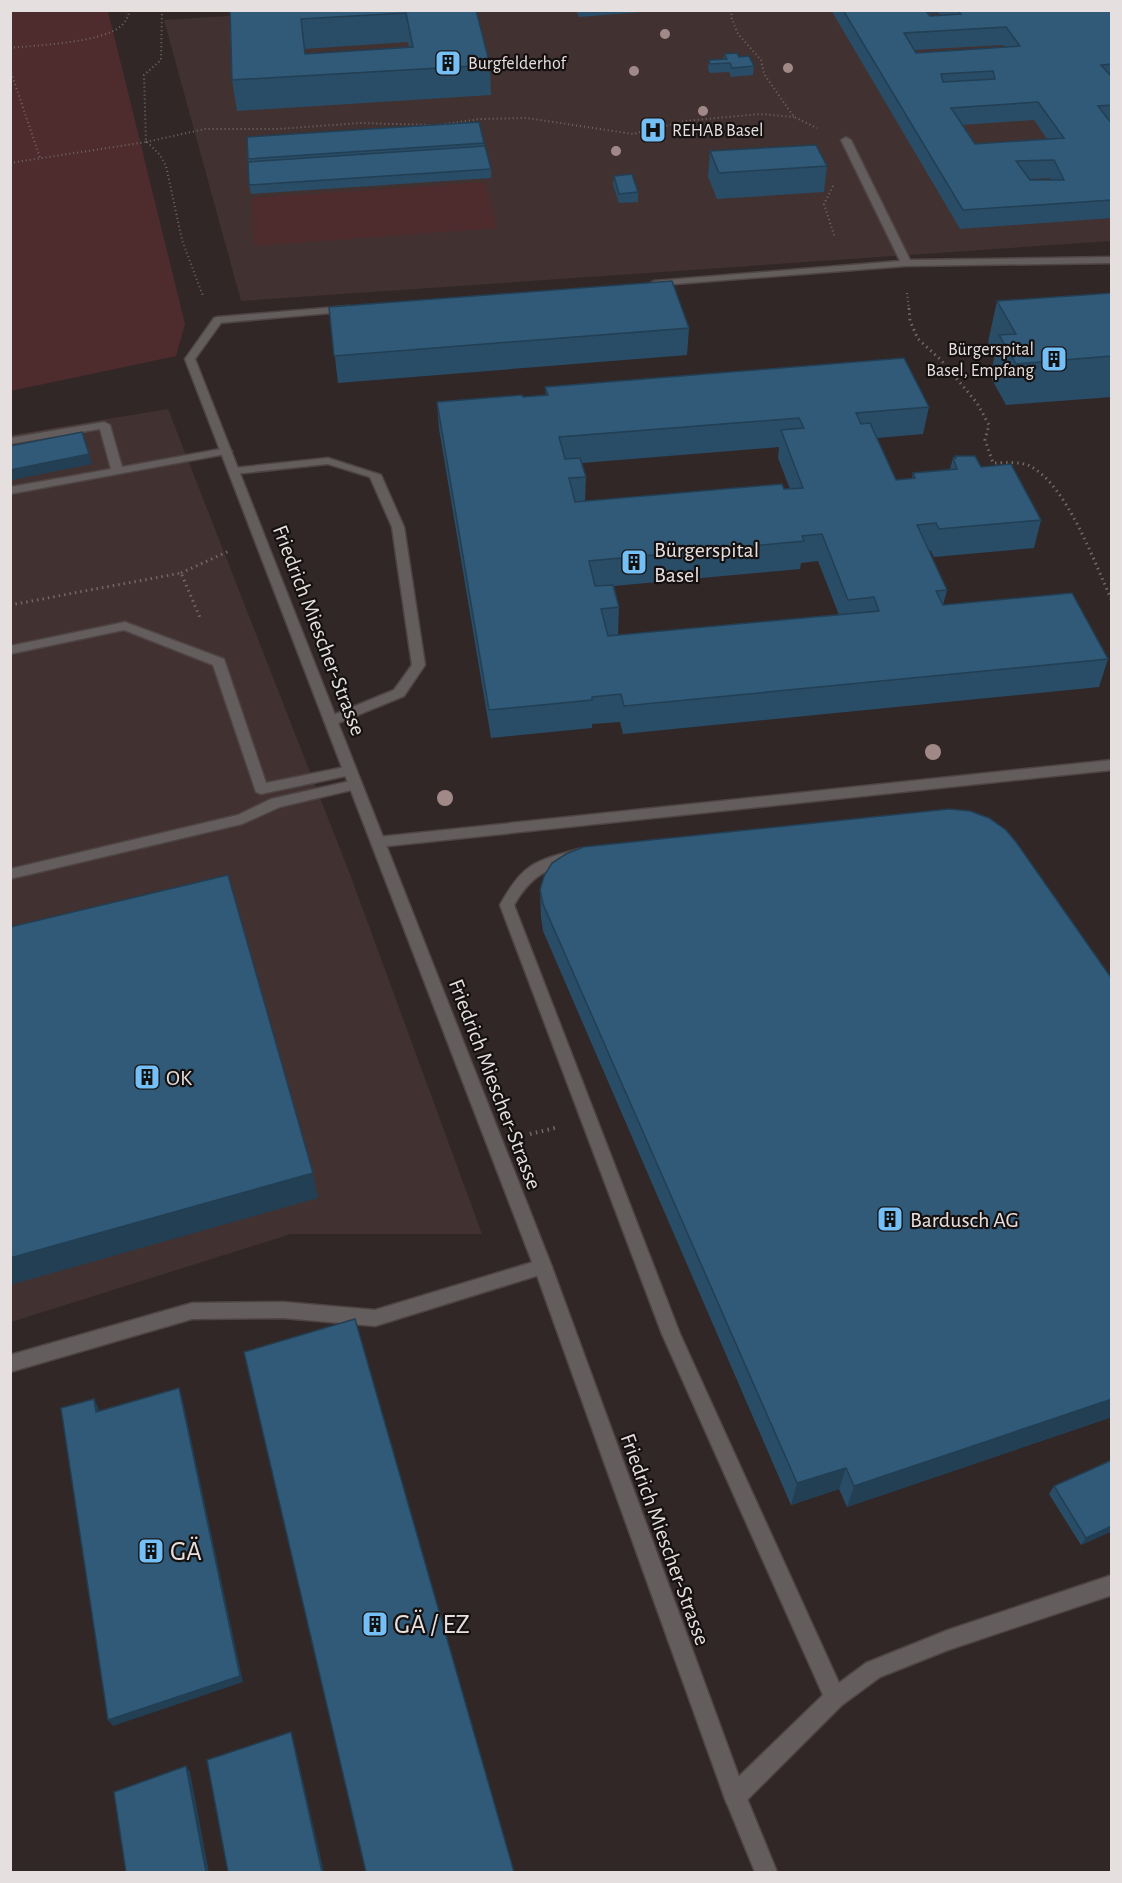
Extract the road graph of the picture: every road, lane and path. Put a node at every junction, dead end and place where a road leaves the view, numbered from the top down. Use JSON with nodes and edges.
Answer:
{"nodes":[{"id":1,"x":130,"y":10,"type":"edge"},
{"id":2,"x":162,"y":10,"type":"edge"},
{"id":3,"x":732,"y":10,"type":"edge"},
{"id":4,"x":10,"y":48,"type":"edge"},
{"id":5,"x":10,"y":69,"type":"edge"},
{"id":6,"x":794,"y":117,"type":"junction"},
{"id":7,"x":846,"y":140,"type":"junction"},
{"id":8,"x":146,"y":142,"type":"junction"},
{"id":9,"x":40,"y":158,"type":"junction"},
{"id":10,"x":10,"y":163,"type":"edge"},
{"id":11,"x":1112,"y":260,"type":"edge"},
{"id":12,"x":902,"y":263,"type":"junction"},
{"id":13,"x":853,"y":267,"type":"junction"},
{"id":14,"x":641,"y":285,"type":"edge"},
{"id":15,"x":359,"y":309,"type":"edge"},
{"id":16,"x":218,"y":321,"type":"junction"},
{"id":17,"x":10,"y":441,"type":"edge"},
{"id":18,"x":226,"y":451,"type":"junction"},
{"id":19,"x":117,"y":471,"type":"junction"},
{"id":20,"x":234,"y":471,"type":"junction"},
{"id":21,"x":10,"y":491,"type":"edge"},
{"id":22,"x":259,"y":537,"type":"junction"},
{"id":23,"x":181,"y":573,"type":"dead end"},
{"id":24,"x":1112,"y":601,"type":"edge"},
{"id":25,"x":10,"y":650,"type":"edge"},
{"id":26,"x":331,"y":721,"type":"junction"},
{"id":27,"x":1112,"y":765,"type":"edge"},
{"id":28,"x":353,"y":778,"type":"junction"},
{"id":29,"x":378,"y":842,"type":"junction"},
{"id":30,"x":594,"y":852,"type":"edge"},
{"id":31,"x":10,"y":874,"type":"edge"},
{"id":32,"x":594,"y":1130,"type":"junction"},
{"id":33,"x":495,"y":1145,"type":"junction"},
{"id":34,"x":543,"y":1267,"type":"junction"},
{"id":35,"x":10,"y":1364,"type":"edge"},
{"id":36,"x":1112,"y":1585,"type":"edge"},
{"id":37,"x":835,"y":1698,"type":"junction"},
{"id":38,"x":735,"y":1796,"type":"junction"},
{"id":39,"x":766,"y":1872,"type":"edge"}],
"edges":[{"from":1,"to":4,"type":"path"},
{"from":2,"to":8,"type":"path"},
{"from":3,"to":6,"type":"path"},
{"from":5,"to":9,"type":"path"},
{"from":6,"to":7,"type":"path"},
{"from":6,"to":8,"type":"path"},
{"from":7,"to":12,"type":"street"},
{"from":7,"to":13,"type":"path"},
{"from":8,"to":9,"type":"path"},
{"from":8,"to":16,"type":"path"},
{"from":9,"to":10,"type":"path"},
{"from":11,"to":12,"type":"street"},
{"from":12,"to":13,"type":"street"},
{"from":12,"to":24,"type":"path"},
{"from":13,"to":14,"type":"street"},
{"from":15,"to":16,"type":"street"},
{"from":16,"to":18,"type":"street","name":"Friedrich Miescher-Strasse"},
{"from":17,"to":19,"type":"street"},
{"from":18,"to":19,"type":"street"},
{"from":18,"to":20,"type":"street","name":"Friedrich Miescher-Strasse"},
{"from":19,"to":21,"type":"street"},
{"from":20,"to":22,"type":"street","name":"Friedrich Miescher-Strasse"},
{"from":20,"to":26,"type":"street"},
{"from":22,"to":23,"type":"path"},
{"from":22,"to":26,"type":"street","name":"Friedrich Miescher-Strasse"},
{"from":25,"to":28,"type":"street"},
{"from":26,"to":28,"type":"street","name":"Friedrich Miescher-Strasse"},
{"from":27,"to":29,"type":"street"},
{"from":28,"to":29,"type":"street","name":"Friedrich Miescher-Strasse"},
{"from":28,"to":31,"type":"street"},
{"from":29,"to":33,"type":"street","name":"Friedrich Miescher-Strasse"},
{"from":30,"to":32,"type":"street"},
{"from":32,"to":33,"type":"path"},
{"from":32,"to":37,"type":"street"},
{"from":33,"to":34,"type":"street","name":"Friedrich Miescher-Strasse"},
{"from":34,"to":35,"type":"street"},
{"from":34,"to":38,"type":"street","name":"Friedrich Miescher-Strasse"},
{"from":36,"to":37,"type":"street"},
{"from":37,"to":38,"type":"street"},
{"from":38,"to":39,"type":"street","name":"Friedrich Miescher-Strasse"}]}
